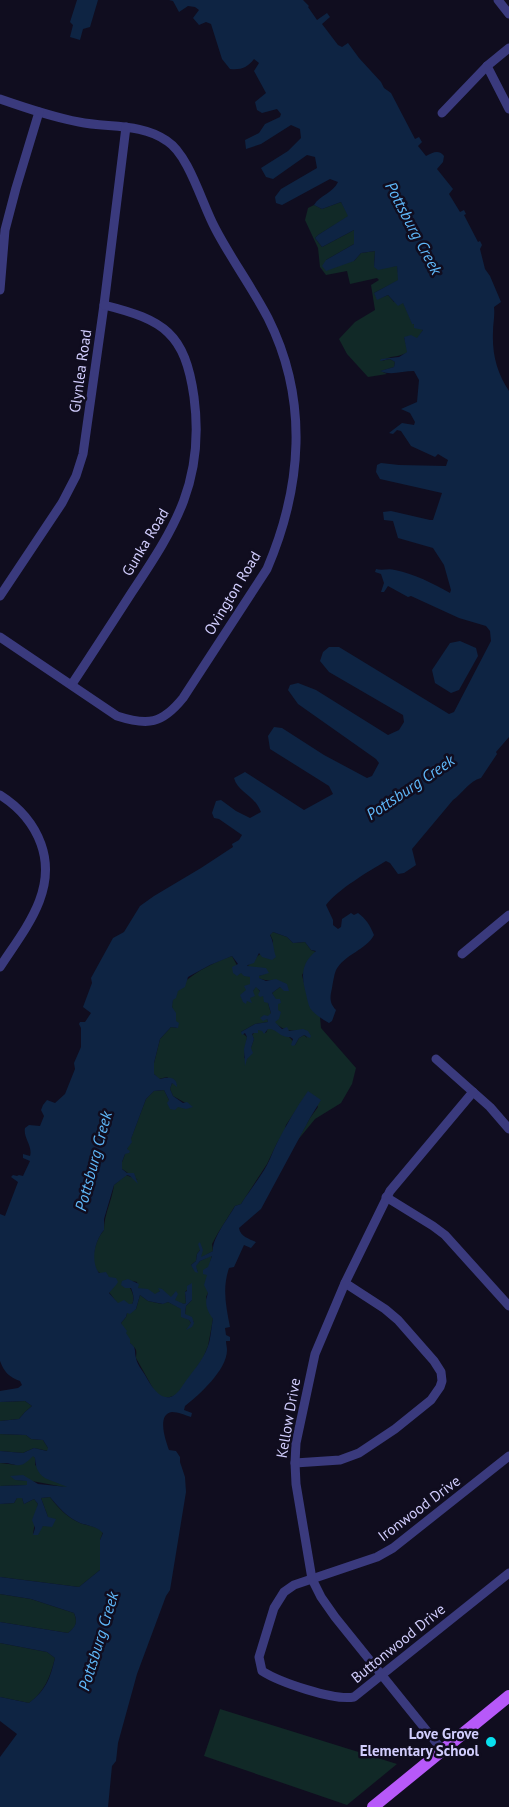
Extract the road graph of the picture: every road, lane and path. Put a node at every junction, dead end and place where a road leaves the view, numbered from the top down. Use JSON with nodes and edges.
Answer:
{"nodes":[{"id":1,"x":498,"y":0,"type":"edge"},
{"id":2,"x":509,"y":14,"type":"edge"},
{"id":3,"x":509,"y":48,"type":"edge"},
{"id":4,"x":487,"y":66,"type":"junction"},
{"id":5,"x":0,"y":99,"type":"edge"},
{"id":6,"x":509,"y":109,"type":"edge"},
{"id":7,"x":39,"y":112,"type":"junction"},
{"id":8,"x":442,"y":113,"type":"dead end"},
{"id":9,"x":126,"y":127,"type":"junction"},
{"id":10,"x":0,"y":290,"type":"edge"},
{"id":11,"x":104,"y":305,"type":"junction"},
{"id":12,"x":0,"y":596,"type":"edge"},
{"id":13,"x":0,"y":637,"type":"edge"},
{"id":14,"x":72,"y":684,"type":"junction"},
{"id":15,"x":0,"y":795,"type":"edge"},
{"id":16,"x":509,"y":915,"type":"edge"},
{"id":17,"x":462,"y":954,"type":"dead end"},
{"id":18,"x":0,"y":967,"type":"edge"},
{"id":19,"x":436,"y":1059,"type":"dead end"},
{"id":20,"x":473,"y":1092,"type":"junction"},
{"id":21,"x":509,"y":1129,"type":"edge"},
{"id":22,"x":386,"y":1197,"type":"junction"},
{"id":23,"x":345,"y":1283,"type":"junction"},
{"id":24,"x":509,"y":1306,"type":"edge"},
{"id":25,"x":509,"y":1456,"type":"edge"},
{"id":26,"x":294,"y":1463,"type":"junction"},
{"id":27,"x":509,"y":1573,"type":"edge"},
{"id":28,"x":312,"y":1579,"type":"junction"},
{"id":29,"x":262,"y":1671,"type":"joint"},
{"id":30,"x":382,"y":1675,"type":"junction"},
{"id":31,"x":509,"y":1696,"type":"edge"},
{"id":32,"x":443,"y":1750,"type":"junction"},
{"id":33,"x":373,"y":1807,"type":"edge"}],
"edges":[{"from":1,"to":2,"type":"street"},
{"from":3,"to":4,"type":"street"},
{"from":4,"to":6,"type":"street"},
{"from":4,"to":8,"type":"street"},
{"from":5,"to":7,"type":"street","name":"Ovington Road"},
{"from":7,"to":9,"type":"street","name":"Ovington Road"},
{"from":7,"to":10,"type":"street"},
{"from":9,"to":11,"type":"street","name":"Glynlea Road"},
{"from":9,"to":14,"type":"street","name":"Ovington Road"},
{"from":11,"to":12,"type":"street","name":"Glynlea Road"},
{"from":11,"to":14,"type":"street","name":"Gunka Road"},
{"from":13,"to":14,"type":"street","name":"Ovington Road"},
{"from":15,"to":18,"type":"street"},
{"from":16,"to":17,"type":"street"},
{"from":19,"to":20,"type":"street"},
{"from":20,"to":21,"type":"street"},
{"from":20,"to":22,"type":"street","name":"Kellow Drive"},
{"from":22,"to":23,"type":"street","name":"Kellow Drive"},
{"from":22,"to":24,"type":"street"},
{"from":23,"to":26,"type":"street","name":"Kellow Drive"},
{"from":23,"to":26,"type":"street"},
{"from":25,"to":28,"type":"street","name":"Ironwood Drive"},
{"from":26,"to":28,"type":"street","name":"Kellow Drive"},
{"from":27,"to":30,"type":"street","name":"Buttonwood Drive"},
{"from":28,"to":29,"type":"street","name":"Ironwood Drive"},
{"from":28,"to":30,"type":"street","name":"Kellow Drive"},
{"from":29,"to":30,"type":"street","name":"Buttonwood Drive"},
{"from":30,"to":32,"type":"street","name":"Kellow Drive"},
{"from":31,"to":32,"type":"main road"},
{"from":32,"to":33,"type":"main road"}]}
